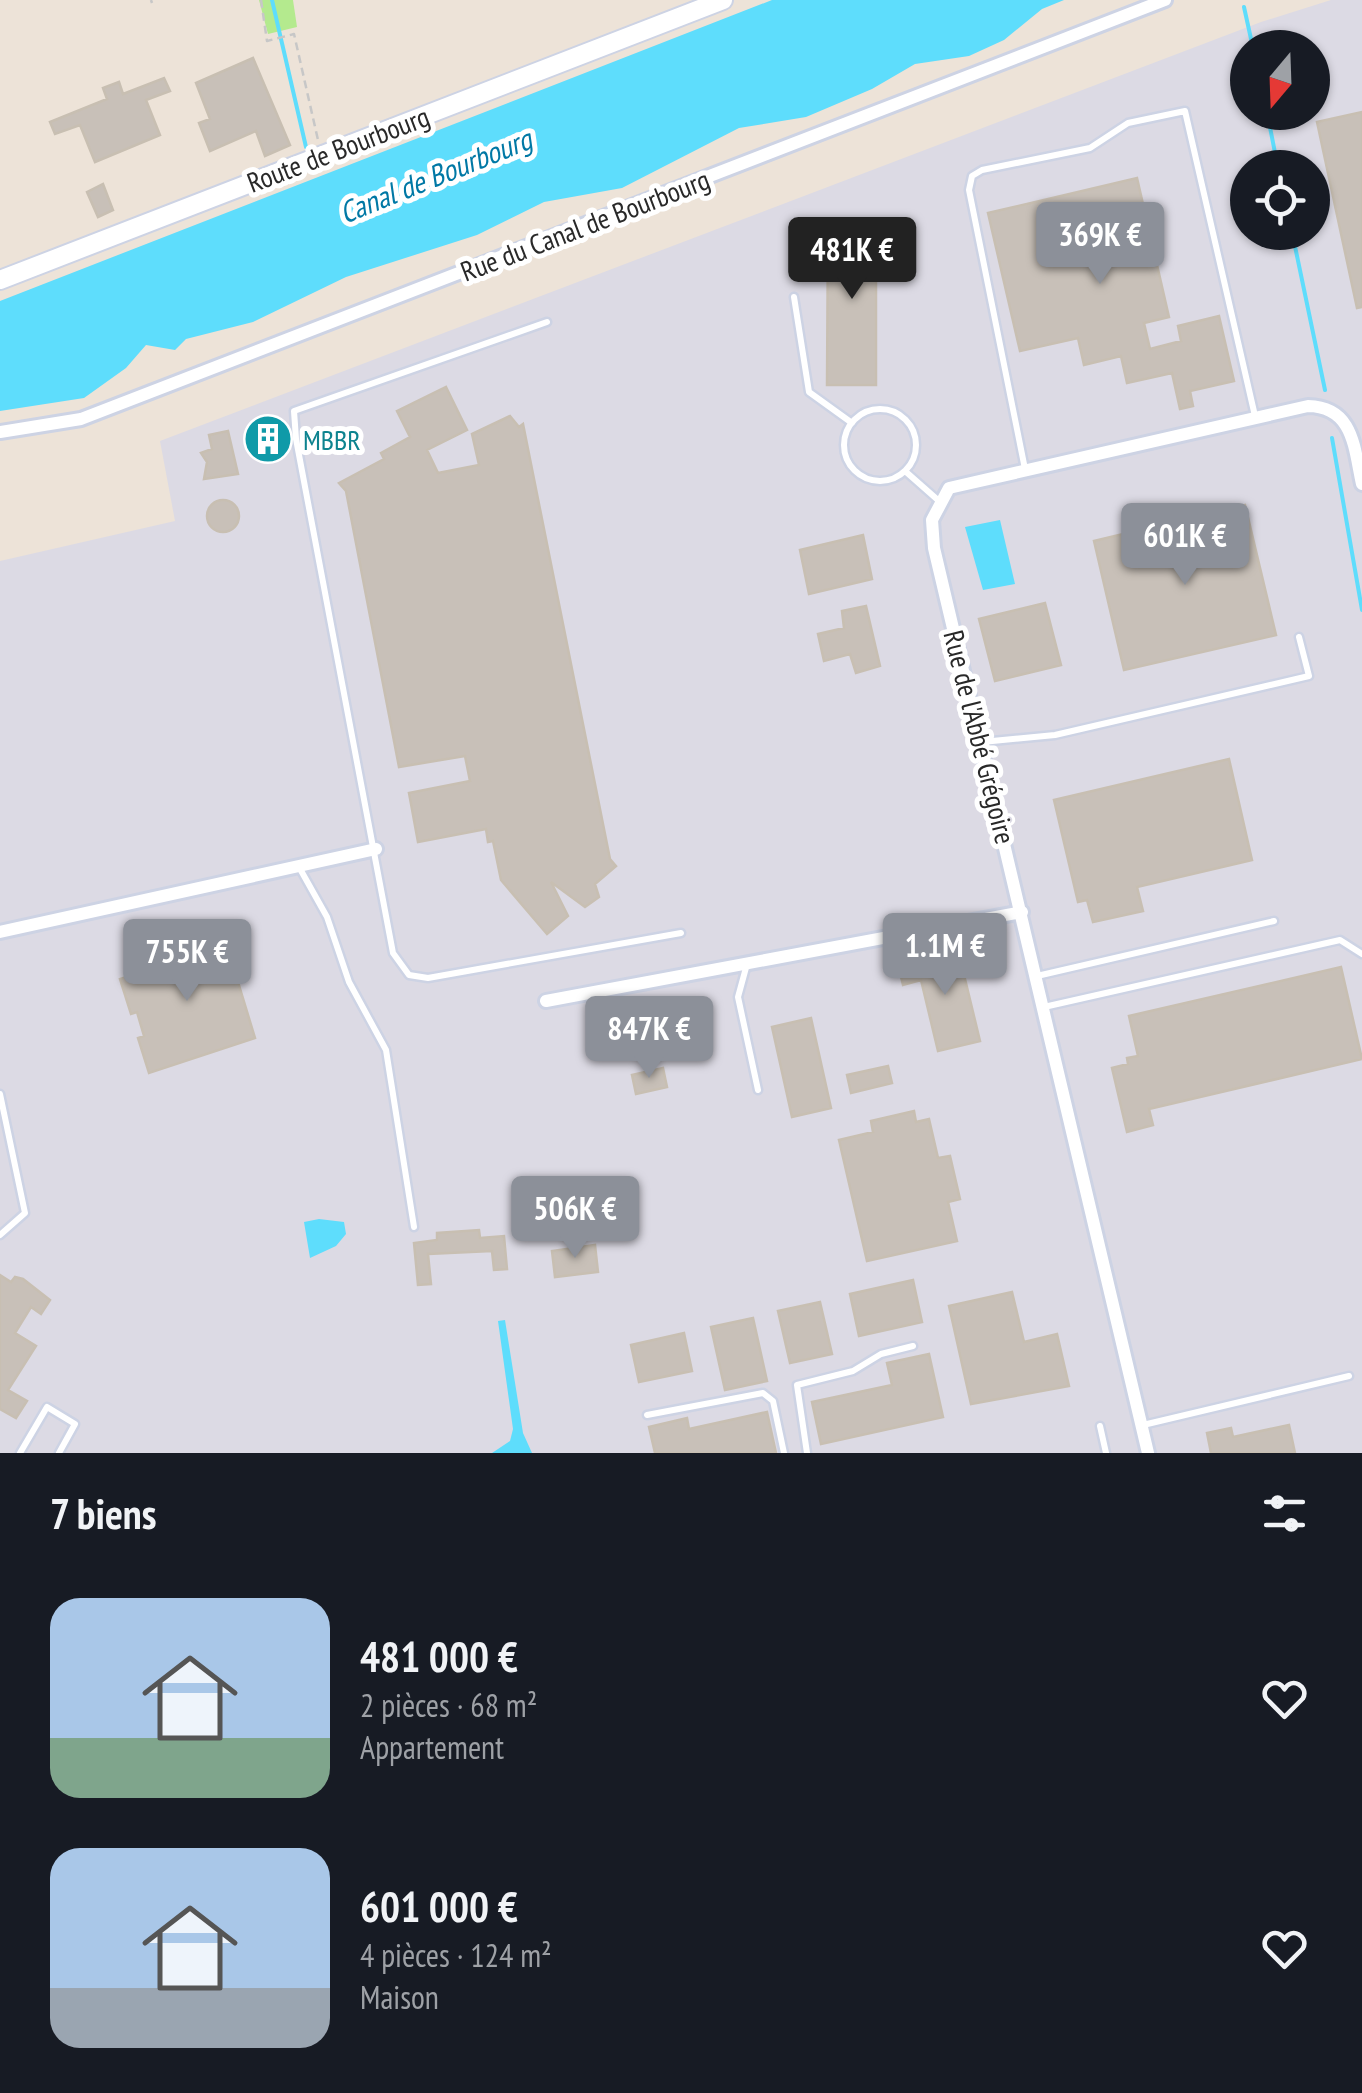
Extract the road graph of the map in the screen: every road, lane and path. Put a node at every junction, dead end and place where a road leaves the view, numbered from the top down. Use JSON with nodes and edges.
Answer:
{"nodes":[{"id":1,"x":261,"y":0,"type":"edge"},
{"id":2,"x":715,"y":0,"type":"edge"},
{"id":3,"x":723,"y":0,"type":"edge"},
{"id":4,"x":1165,"y":0,"type":"edge"},
{"id":5,"x":675,"y":18,"type":"junction"},
{"id":6,"x":324,"y":154,"type":"junction"},
{"id":7,"x":0,"y":280,"type":"edge"},
{"id":8,"x":794,"y":297,"type":"dead end"},
{"id":9,"x":547,"y":322,"type":"dead end"},
{"id":10,"x":1256,"y":417,"type":"junction"},
{"id":11,"x":852,"y":423,"type":"junction"},
{"id":12,"x":0,"y":432,"type":"edge"},
{"id":13,"x":1026,"y":470,"type":"junction"},
{"id":14,"x":905,"y":471,"type":"junction"},
{"id":15,"x":1362,"y":484,"type":"edge"},
{"id":16,"x":938,"y":502,"type":"junction"},
{"id":17,"x":1299,"y":637,"type":"dead end"},
{"id":18,"x":982,"y":742,"type":"junction"},
{"id":19,"x":376,"y":849,"type":"junction"},
{"id":20,"x":298,"y":866,"type":"junction"},
{"id":21,"x":1022,"y":912,"type":"junction"},
{"id":22,"x":1274,"y":921,"type":"dead end"},
{"id":23,"x":0,"y":932,"type":"edge"},
{"id":24,"x":680,"y":933,"type":"dead end"},
{"id":25,"x":1362,"y":954,"type":"edge"},
{"id":26,"x":747,"y":963,"type":"junction"},
{"id":27,"x":1037,"y":976,"type":"junction"},
{"id":28,"x":546,"y":1001,"type":"dead end"},
{"id":29,"x":1044,"y":1007,"type":"junction"},
{"id":30,"x":758,"y":1090,"type":"dead end"},
{"id":31,"x":0,"y":1094,"type":"edge"},
{"id":32,"x":414,"y":1227,"type":"dead end"},
{"id":33,"x":0,"y":1235,"type":"edge"},
{"id":34,"x":913,"y":1346,"type":"dead end"},
{"id":35,"x":1349,"y":1376,"type":"dead end"},
{"id":36,"x":647,"y":1415,"type":"dead end"},
{"id":37,"x":1142,"y":1425,"type":"junction"},
{"id":38,"x":1100,"y":1426,"type":"dead end"},
{"id":39,"x":20,"y":1453,"type":"edge"},
{"id":40,"x":58,"y":1453,"type":"edge"},
{"id":41,"x":784,"y":1453,"type":"edge"},
{"id":42,"x":807,"y":1453,"type":"edge"},
{"id":43,"x":1106,"y":1453,"type":"edge"},
{"id":44,"x":1148,"y":1453,"type":"edge"}],
"edges":[{"from":1,"to":6,"type":"path"},
{"from":2,"to":5,"type":"main road","name":"Route de Bourbourg"},
{"from":3,"to":5,"type":"main road","name":"Route de Bourbourg"},
{"from":4,"to":12,"type":"street","name":"Rue du Canal de Bourbourg"},
{"from":5,"to":6,"type":"main road","name":"Route de Bourbourg"},
{"from":6,"to":7,"type":"main road","name":"Route de Bourbourg"},
{"from":8,"to":11,"type":"lane"},
{"from":9,"to":19,"type":"lane"},
{"from":10,"to":13,"type":"street"},
{"from":10,"to":13,"type":"lane"},
{"from":10,"to":15,"type":"street"},
{"from":11,"to":14,"type":"lane"},
{"from":11,"to":14,"type":"lane"},
{"from":13,"to":16,"type":"street"},
{"from":14,"to":16,"type":"lane"},
{"from":16,"to":18,"type":"street","name":"Rue de l'Abbé Grégoire"},
{"from":17,"to":18,"type":"lane"},
{"from":18,"to":21,"type":"street","name":"Rue de l'Abbé Grégoire"},
{"from":19,"to":20,"type":"street"},
{"from":19,"to":24,"type":"lane"},
{"from":20,"to":23,"type":"street"},
{"from":20,"to":32,"type":"lane"},
{"from":21,"to":26,"type":"street"},
{"from":21,"to":27,"type":"street","name":"Rue de l'Abbé Grégoire"},
{"from":22,"to":27,"type":"lane"},
{"from":25,"to":29,"type":"lane"},
{"from":26,"to":28,"type":"street"},
{"from":26,"to":30,"type":"lane"},
{"from":27,"to":29,"type":"street","name":"Rue de l'Abbé Grégoire"},
{"from":29,"to":37,"type":"street","name":"Rue de l'Abbé Grégoire"},
{"from":31,"to":33,"type":"lane"},
{"from":34,"to":42,"type":"lane"},
{"from":35,"to":37,"type":"lane"},
{"from":36,"to":41,"type":"lane"},
{"from":37,"to":44,"type":"street","name":"Rue de l'Abbé Grégoire"},
{"from":38,"to":43,"type":"lane"},
{"from":39,"to":40,"type":"lane"}]}
